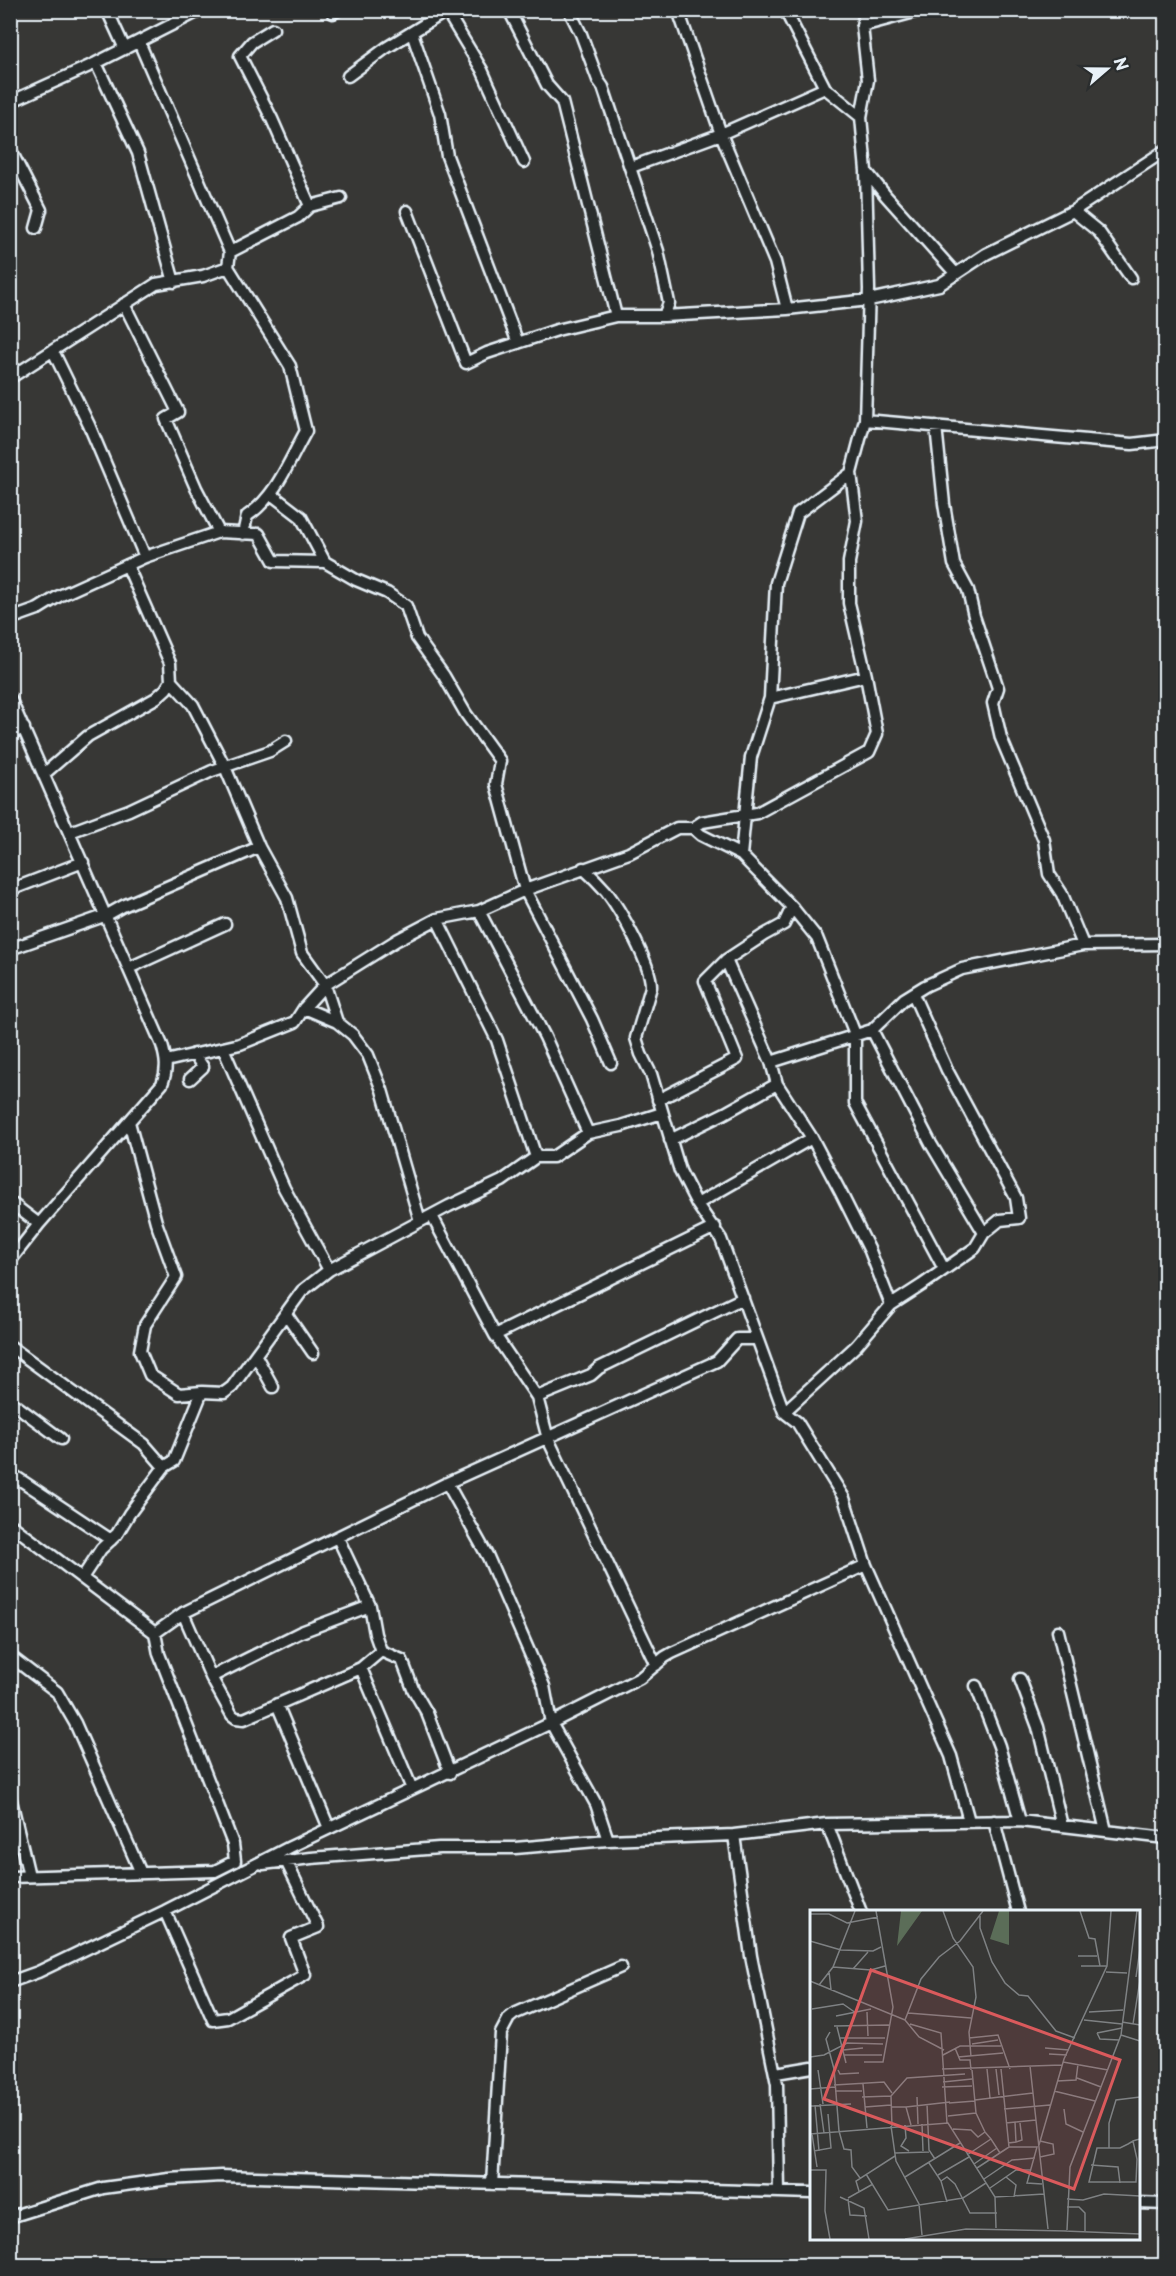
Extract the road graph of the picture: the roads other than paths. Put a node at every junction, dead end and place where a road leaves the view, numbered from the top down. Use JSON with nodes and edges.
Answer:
{"nodes":[{"id":1,"x":107,"y":10,"type":"edge"},
{"id":2,"x":201,"y":10,"type":"edge"},
{"id":3,"x":509,"y":10,"type":"edge"},
{"id":4,"x":569,"y":10,"type":"edge"},
{"id":5,"x":678,"y":10,"type":"edge"},
{"id":6,"x":785,"y":10,"type":"edge"},
{"id":7,"x":865,"y":10,"type":"edge"},
{"id":8,"x":922,"y":10,"type":"edge"},
{"id":9,"x":448,"y":11,"type":"edge"},
{"id":10,"x":862,"y":26,"type":"junction"},
{"id":11,"x":273,"y":29,"type":"dead end"},
{"id":12,"x":412,"y":33,"type":"junction"},
{"id":13,"x":139,"y":42,"type":"junction"},
{"id":14,"x":125,"y":49,"type":"junction"},
{"id":15,"x":96,"y":63,"type":"junction"},
{"id":16,"x":348,"y":76,"type":"dead end"},
{"id":17,"x":825,"y":88,"type":"junction"},
{"id":18,"x":10,"y":102,"type":"edge"},
{"id":19,"x":861,"y":117,"type":"junction"},
{"id":20,"x":721,"y":134,"type":"junction"},
{"id":21,"x":10,"y":150,"type":"edge"},
{"id":22,"x":1166,"y":150,"type":"edge"},
{"id":23,"x":524,"y":162,"type":"dead end"},
{"id":24,"x":631,"y":167,"type":"junction"},
{"id":25,"x":866,"y":171,"type":"junction"},
{"id":26,"x":341,"y":198,"type":"dead end"},
{"id":27,"x":310,"y":206,"type":"junction"},
{"id":28,"x":407,"y":211,"type":"dead end"},
{"id":29,"x":1073,"y":211,"type":"junction"},
{"id":30,"x":36,"y":228,"type":"dead end"},
{"id":31,"x":230,"y":252,"type":"junction"},
{"id":32,"x":228,"y":267,"type":"junction"},
{"id":33,"x":957,"y":274,"type":"junction"},
{"id":34,"x":1131,"y":278,"type":"dead end"},
{"id":35,"x":174,"y":282,"type":"junction"},
{"id":36,"x":868,"y":300,"type":"junction"},
{"id":37,"x":124,"y":304,"type":"junction"},
{"id":38,"x":787,"y":309,"type":"junction"},
{"id":39,"x":616,"y":316,"type":"junction"},
{"id":40,"x":664,"y":316,"type":"junction"},
{"id":41,"x":518,"y":343,"type":"junction"},
{"id":42,"x":53,"y":351,"type":"junction"},
{"id":43,"x":10,"y":378,"type":"edge"},
{"id":44,"x":866,"y":420,"type":"junction"},
{"id":45,"x":936,"y":426,"type":"junction"},
{"id":46,"x":1166,"y":440,"type":"edge"},
{"id":47,"x":850,"y":473,"type":"junction"},
{"id":48,"x":271,"y":494,"type":"junction"},
{"id":49,"x":219,"y":532,"type":"junction"},
{"id":50,"x":243,"y":534,"type":"junction"},
{"id":51,"x":145,"y":557,"type":"junction"},
{"id":52,"x":325,"y":562,"type":"junction"},
{"id":53,"x":127,"y":565,"type":"junction"},
{"id":54,"x":10,"y":619,"type":"edge"},
{"id":55,"x":866,"y":676,"type":"junction"},
{"id":56,"x":171,"y":681,"type":"junction"},
{"id":57,"x":10,"y":698,"type":"edge"},
{"id":58,"x":770,"y":698,"type":"junction"},
{"id":59,"x":24,"y":728,"type":"junction"},
{"id":60,"x":10,"y":734,"type":"edge"},
{"id":61,"x":286,"y":741,"type":"dead end"},
{"id":62,"x":225,"y":767,"type":"junction"},
{"id":63,"x":44,"y":774,"type":"junction"},
{"id":64,"x":746,"y":814,"type":"junction"},
{"id":65,"x":693,"y":828,"type":"junction"},
{"id":66,"x":70,"y":832,"type":"junction"},
{"id":67,"x":259,"y":847,"type":"junction"},
{"id":68,"x":741,"y":855,"type":"junction"},
{"id":69,"x":83,"y":862,"type":"junction"},
{"id":70,"x":583,"y":868,"type":"junction"},
{"id":71,"x":10,"y":890,"type":"edge"},
{"id":72,"x":525,"y":890,"type":"junction"},
{"id":73,"x":792,"y":907,"type":"junction"},
{"id":74,"x":479,"y":911,"type":"junction"},
{"id":75,"x":107,"y":915,"type":"junction"},
{"id":76,"x":436,"y":919,"type":"junction"},
{"id":77,"x":225,"y":924,"type":"dead end"},
{"id":78,"x":1166,"y":944,"type":"edge"},
{"id":79,"x":1083,"y":945,"type":"junction"},
{"id":80,"x":10,"y":949,"type":"edge"},
{"id":81,"x":726,"y":960,"type":"junction"},
{"id":82,"x":129,"y":968,"type":"junction"},
{"id":83,"x":325,"y":985,"type":"junction"},
{"id":84,"x":913,"y":994,"type":"junction"},
{"id":85,"x":304,"y":1008,"type":"junction"},
{"id":86,"x":337,"y":1022,"type":"junction"},
{"id":87,"x":872,"y":1030,"type":"junction"},
{"id":88,"x":855,"y":1034,"type":"junction"},
{"id":89,"x":223,"y":1048,"type":"junction"},
{"id":90,"x":194,"y":1054,"type":"junction"},
{"id":91,"x":166,"y":1061,"type":"junction"},
{"id":92,"x":771,"y":1062,"type":"junction"},
{"id":93,"x":611,"y":1063,"type":"dead end"},
{"id":94,"x":190,"y":1079,"type":"dead end"},
{"id":95,"x":777,"y":1084,"type":"junction"},
{"id":96,"x":658,"y":1100,"type":"junction"},
{"id":97,"x":662,"y":1113,"type":"junction"},
{"id":98,"x":129,"y":1122,"type":"junction"},
{"id":99,"x":588,"y":1133,"type":"junction"},
{"id":100,"x":812,"y":1138,"type":"junction"},
{"id":101,"x":670,"y":1140,"type":"junction"},
{"id":102,"x":536,"y":1157,"type":"junction"},
{"id":103,"x":10,"y":1202,"type":"edge"},
{"id":104,"x":697,"y":1204,"type":"junction"},
{"id":105,"x":432,"y":1216,"type":"junction"},
{"id":106,"x":420,"y":1221,"type":"junction"},
{"id":107,"x":39,"y":1224,"type":"junction"},
{"id":108,"x":714,"y":1227,"type":"junction"},
{"id":109,"x":984,"y":1233,"type":"junction"},
{"id":110,"x":10,"y":1261,"type":"edge"},
{"id":111,"x":944,"y":1269,"type":"junction"},
{"id":112,"x":329,"y":1270,"type":"junction"},
{"id":113,"x":743,"y":1298,"type":"junction"},
{"id":114,"x":891,"y":1305,"type":"junction"},
{"id":115,"x":286,"y":1314,"type":"junction"},
{"id":116,"x":495,"y":1335,"type":"junction"},
{"id":117,"x":757,"y":1339,"type":"junction"},
{"id":118,"x":10,"y":1346,"type":"edge"},
{"id":119,"x":313,"y":1353,"type":"dead end"},
{"id":120,"x":256,"y":1356,"type":"junction"},
{"id":121,"x":273,"y":1387,"type":"dead end"},
{"id":122,"x":202,"y":1392,"type":"junction"},
{"id":123,"x":537,"y":1397,"type":"junction"},
{"id":124,"x":10,"y":1401,"type":"edge"},
{"id":125,"x":784,"y":1412,"type":"junction"},
{"id":126,"x":61,"y":1438,"type":"dead end"},
{"id":127,"x":548,"y":1439,"type":"junction"},
{"id":128,"x":164,"y":1467,"type":"junction"},
{"id":129,"x":10,"y":1473,"type":"edge"},
{"id":130,"x":447,"y":1483,"type":"junction"},
{"id":131,"x":10,"y":1524,"type":"edge"},
{"id":132,"x":338,"y":1538,"type":"junction"},
{"id":133,"x":111,"y":1540,"type":"junction"},
{"id":134,"x":866,"y":1565,"type":"junction"},
{"id":135,"x":82,"y":1578,"type":"junction"},
{"id":136,"x":370,"y":1606,"type":"junction"},
{"id":137,"x":183,"y":1613,"type":"junction"},
{"id":138,"x":1058,"y":1631,"type":"dead end"},
{"id":139,"x":155,"y":1633,"type":"junction"},
{"id":140,"x":381,"y":1651,"type":"junction"},
{"id":141,"x":10,"y":1656,"type":"edge"},
{"id":142,"x":656,"y":1665,"type":"junction"},
{"id":143,"x":362,"y":1668,"type":"junction"},
{"id":144,"x":211,"y":1677,"type":"junction"},
{"id":145,"x":1020,"y":1678,"type":"dead end"},
{"id":146,"x":976,"y":1686,"type":"dead end"},
{"id":147,"x":277,"y":1704,"type":"junction"},
{"id":148,"x":551,"y":1723,"type":"junction"},
{"id":149,"x":450,"y":1773,"type":"junction"},
{"id":150,"x":412,"y":1789,"type":"junction"},
{"id":151,"x":10,"y":1796,"type":"edge"},
{"id":152,"x":969,"y":1821,"type":"junction"},
{"id":153,"x":994,"y":1821,"type":"junction"},
{"id":154,"x":1020,"y":1821,"type":"junction"},
{"id":155,"x":827,"y":1824,"type":"junction"},
{"id":156,"x":1062,"y":1826,"type":"junction"},
{"id":157,"x":329,"y":1828,"type":"junction"},
{"id":158,"x":1106,"y":1831,"type":"junction"},
{"id":159,"x":735,"y":1835,"type":"junction"},
{"id":160,"x":1166,"y":1838,"type":"edge"},
{"id":161,"x":608,"y":1840,"type":"junction"},
{"id":162,"x":286,"y":1861,"type":"junction"},
{"id":163,"x":254,"y":1866,"type":"junction"},
{"id":164,"x":141,"y":1873,"type":"junction"},
{"id":165,"x":29,"y":1876,"type":"junction"},
{"id":166,"x":10,"y":1877,"type":"edge"},
{"id":167,"x":861,"y":1910,"type":"edge"},
{"id":168,"x":1018,"y":1910,"type":"edge"},
{"id":169,"x":165,"y":1911,"type":"junction"},
{"id":170,"x":621,"y":1967,"type":"dead end"},
{"id":171,"x":10,"y":1982,"type":"edge"},
{"id":172,"x":810,"y":2067,"type":"edge"},
{"id":173,"x":776,"y":2073,"type":"junction"},
{"id":174,"x":492,"y":2184,"type":"junction"},
{"id":175,"x":779,"y":2192,"type":"junction"},
{"id":176,"x":810,"y":2193,"type":"edge"},
{"id":177,"x":1140,"y":2203,"type":"edge"},
{"id":178,"x":1166,"y":2204,"type":"edge"},
{"id":179,"x":10,"y":2217,"type":"edge"}],
"edges":[{"from":1,"to":14,"type":"street"},
{"from":2,"to":13,"type":"street"},
{"from":3,"to":39,"type":"street"},
{"from":4,"to":24,"type":"street"},
{"from":5,"to":20,"type":"street"},
{"from":6,"to":17,"type":"street"},
{"from":7,"to":10,"type":"street"},
{"from":8,"to":10,"type":"street"},
{"from":9,"to":12,"type":"street"},
{"from":9,"to":23,"type":"street"},
{"from":10,"to":19,"type":"street"},
{"from":11,"to":27,"type":"street"},
{"from":12,"to":16,"type":"street"},
{"from":12,"to":41,"type":"street"},
{"from":13,"to":14,"type":"street"},
{"from":13,"to":31,"type":"street"},
{"from":14,"to":15,"type":"street"},
{"from":15,"to":18,"type":"street"},
{"from":15,"to":35,"type":"street"},
{"from":17,"to":19,"type":"street"},
{"from":17,"to":20,"type":"street"},
{"from":19,"to":25,"type":"street"},
{"from":20,"to":24,"type":"street"},
{"from":20,"to":38,"type":"street"},
{"from":21,"to":30,"type":"street"},
{"from":22,"to":29,"type":"street"},
{"from":24,"to":40,"type":"street"},
{"from":25,"to":33,"type":"street"},
{"from":25,"to":36,"type":"street"},
{"from":26,"to":27,"type":"street"},
{"from":27,"to":31,"type":"street"},
{"from":28,"to":41,"type":"street"},
{"from":29,"to":33,"type":"street"},
{"from":29,"to":34,"type":"street"},
{"from":31,"to":32,"type":"street"},
{"from":32,"to":35,"type":"street"},
{"from":32,"to":48,"type":"street"},
{"from":33,"to":36,"type":"street"},
{"from":35,"to":37,"type":"street"},
{"from":36,"to":38,"type":"street"},
{"from":36,"to":44,"type":"street"},
{"from":37,"to":42,"type":"street"},
{"from":37,"to":49,"type":"street"},
{"from":38,"to":40,"type":"street"},
{"from":39,"to":40,"type":"street"},
{"from":39,"to":41,"type":"street"},
{"from":42,"to":43,"type":"street"},
{"from":42,"to":51,"type":"street"},
{"from":44,"to":45,"type":"street"},
{"from":44,"to":47,"type":"street"},
{"from":45,"to":46,"type":"street"},
{"from":45,"to":79,"type":"street"},
{"from":47,"to":55,"type":"street"},
{"from":47,"to":58,"type":"street"},
{"from":48,"to":50,"type":"street"},
{"from":48,"to":52,"type":"street"},
{"from":49,"to":50,"type":"street"},
{"from":49,"to":51,"type":"street"},
{"from":50,"to":52,"type":"street"},
{"from":51,"to":53,"type":"street"},
{"from":52,"to":72,"type":"street"},
{"from":53,"to":54,"type":"street"},
{"from":53,"to":56,"type":"street"},
{"from":55,"to":58,"type":"street"},
{"from":55,"to":64,"type":"street"},
{"from":56,"to":62,"type":"street"},
{"from":56,"to":63,"type":"street"},
{"from":57,"to":59,"type":"street"},
{"from":58,"to":64,"type":"street"},
{"from":59,"to":60,"type":"street"},
{"from":59,"to":63,"type":"street"},
{"from":61,"to":62,"type":"street"},
{"from":62,"to":66,"type":"street"},
{"from":62,"to":67,"type":"street"},
{"from":63,"to":66,"type":"street"},
{"from":64,"to":65,"type":"street"},
{"from":64,"to":68,"type":"street"},
{"from":65,"to":68,"type":"street"},
{"from":65,"to":70,"type":"street"},
{"from":66,"to":69,"type":"street"},
{"from":67,"to":75,"type":"street"},
{"from":67,"to":83,"type":"street"},
{"from":68,"to":73,"type":"street"},
{"from":69,"to":71,"type":"street"},
{"from":69,"to":75,"type":"street"},
{"from":70,"to":72,"type":"street"},
{"from":70,"to":96,"type":"street"},
{"from":72,"to":74,"type":"street"},
{"from":72,"to":93,"type":"street"},
{"from":73,"to":81,"type":"street"},
{"from":73,"to":88,"type":"street"},
{"from":74,"to":76,"type":"street"},
{"from":74,"to":99,"type":"street"},
{"from":75,"to":80,"type":"street"},
{"from":75,"to":82,"type":"street"},
{"from":76,"to":83,"type":"street"},
{"from":76,"to":102,"type":"street"},
{"from":77,"to":82,"type":"street"},
{"from":78,"to":79,"type":"street"},
{"from":79,"to":84,"type":"street"},
{"from":81,"to":92,"type":"street"},
{"from":81,"to":96,"type":"street"},
{"from":82,"to":91,"type":"street"},
{"from":83,"to":85,"type":"street"},
{"from":83,"to":86,"type":"street"},
{"from":84,"to":87,"type":"street"},
{"from":84,"to":109,"type":"street"},
{"from":85,"to":86,"type":"street"},
{"from":85,"to":89,"type":"street"},
{"from":86,"to":106,"type":"street"},
{"from":87,"to":88,"type":"street"},
{"from":87,"to":109,"type":"street"},
{"from":88,"to":92,"type":"street"},
{"from":88,"to":111,"type":"street"},
{"from":89,"to":90,"type":"street"},
{"from":89,"to":112,"type":"street"},
{"from":90,"to":91,"type":"street"},
{"from":90,"to":94,"type":"street"},
{"from":91,"to":98,"type":"street"},
{"from":92,"to":95,"type":"street"},
{"from":95,"to":100,"type":"street"},
{"from":95,"to":101,"type":"street"},
{"from":96,"to":97,"type":"street"},
{"from":97,"to":99,"type":"street"},
{"from":97,"to":101,"type":"street"},
{"from":98,"to":107,"type":"street"},
{"from":98,"to":122,"type":"street"},
{"from":99,"to":102,"type":"street"},
{"from":100,"to":104,"type":"street"},
{"from":100,"to":114,"type":"street"},
{"from":101,"to":104,"type":"street"},
{"from":102,"to":105,"type":"street"},
{"from":103,"to":107,"type":"street"},
{"from":104,"to":108,"type":"street"},
{"from":105,"to":106,"type":"street"},
{"from":105,"to":116,"type":"street"},
{"from":106,"to":112,"type":"street"},
{"from":107,"to":110,"type":"street"},
{"from":108,"to":113,"type":"street"},
{"from":108,"to":116,"type":"street"},
{"from":109,"to":111,"type":"street"},
{"from":111,"to":114,"type":"street"},
{"from":112,"to":115,"type":"street"},
{"from":113,"to":117,"type":"street"},
{"from":113,"to":123,"type":"street"},
{"from":114,"to":125,"type":"street"},
{"from":115,"to":119,"type":"street"},
{"from":115,"to":120,"type":"street"},
{"from":116,"to":123,"type":"street"},
{"from":117,"to":125,"type":"street"},
{"from":117,"to":127,"type":"street"},
{"from":118,"to":128,"type":"street"},
{"from":120,"to":121,"type":"street"},
{"from":120,"to":122,"type":"street"},
{"from":122,"to":128,"type":"street"},
{"from":123,"to":127,"type":"street"},
{"from":124,"to":126,"type":"street"},
{"from":125,"to":134,"type":"street"},
{"from":127,"to":130,"type":"street"},
{"from":127,"to":142,"type":"street"},
{"from":128,"to":133,"type":"street"},
{"from":129,"to":133,"type":"street"},
{"from":130,"to":132,"type":"street"},
{"from":130,"to":148,"type":"street"},
{"from":131,"to":135,"type":"street"},
{"from":132,"to":136,"type":"street"},
{"from":132,"to":137,"type":"street"},
{"from":133,"to":135,"type":"street"},
{"from":134,"to":142,"type":"street"},
{"from":134,"to":152,"type":"street"},
{"from":135,"to":139,"type":"street"},
{"from":136,"to":140,"type":"street"},
{"from":136,"to":144,"type":"street"},
{"from":137,"to":139,"type":"street"},
{"from":137,"to":144,"type":"street"},
{"from":138,"to":158,"type":"street"},
{"from":139,"to":164,"type":"street"},
{"from":140,"to":143,"type":"street"},
{"from":140,"to":149,"type":"street"},
{"from":141,"to":164,"type":"street"},
{"from":142,"to":148,"type":"street"},
{"from":143,"to":147,"type":"street"},
{"from":143,"to":150,"type":"street"},
{"from":144,"to":147,"type":"street"},
{"from":145,"to":156,"type":"street"},
{"from":146,"to":154,"type":"street"},
{"from":147,"to":157,"type":"street"},
{"from":148,"to":149,"type":"street"},
{"from":148,"to":161,"type":"street"},
{"from":149,"to":150,"type":"street"},
{"from":150,"to":157,"type":"street"},
{"from":151,"to":165,"type":"street"},
{"from":152,"to":153,"type":"street"},
{"from":152,"to":155,"type":"street"},
{"from":153,"to":154,"type":"street"},
{"from":153,"to":168,"type":"street"},
{"from":154,"to":156,"type":"street"},
{"from":155,"to":159,"type":"street"},
{"from":155,"to":167,"type":"street"},
{"from":156,"to":158,"type":"street"},
{"from":157,"to":163,"type":"street"},
{"from":158,"to":160,"type":"street"},
{"from":159,"to":161,"type":"street"},
{"from":159,"to":173,"type":"street"},
{"from":161,"to":162,"type":"street"},
{"from":162,"to":163,"type":"street"},
{"from":162,"to":169,"type":"street"},
{"from":163,"to":169,"type":"street"},
{"from":164,"to":165,"type":"street"},
{"from":165,"to":166,"type":"street"},
{"from":169,"to":171,"type":"street"},
{"from":170,"to":174,"type":"street"},
{"from":172,"to":173,"type":"street"},
{"from":173,"to":175,"type":"street"},
{"from":174,"to":175,"type":"street"},
{"from":174,"to":179,"type":"street"},
{"from":175,"to":176,"type":"street"},
{"from":177,"to":178,"type":"street"}]}
